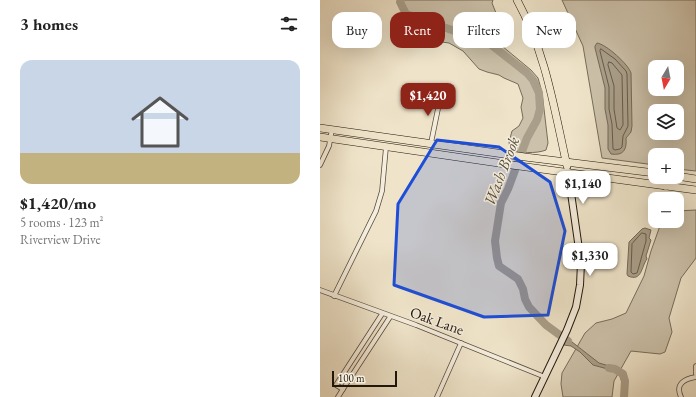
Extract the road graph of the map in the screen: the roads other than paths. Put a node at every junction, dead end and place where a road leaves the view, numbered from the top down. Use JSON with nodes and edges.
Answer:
{"nodes":[{"id":1,"x":517,"y":0,"type":"edge"},
{"id":2,"x":441,"y":94,"type":"dead end"},
{"id":3,"x":320,"y":128,"type":"edge"},
{"id":4,"x":332,"y":129,"type":"junction"},
{"id":5,"x":320,"y":137,"type":"edge"},
{"id":6,"x":330,"y":138,"type":"junction"},
{"id":7,"x":431,"y":143,"type":"junction"},
{"id":8,"x":386,"y":146,"type":"junction"},
{"id":9,"x":566,"y":162,"type":"junction"},
{"id":10,"x":320,"y":165,"type":"edge"},
{"id":11,"x":568,"y":172,"type":"junction"},
{"id":12,"x":648,"y":172,"type":"edge"},
{"id":13,"x":684,"y":177,"type":"edge"},
{"id":14,"x":696,"y":179,"type":"edge"},
{"id":15,"x":665,"y":186,"type":"joint"},
{"id":16,"x":696,"y":190,"type":"edge"},
{"id":17,"x":320,"y":290,"type":"edge"},
{"id":18,"x":334,"y":296,"type":"junction"},
{"id":19,"x":382,"y":314,"type":"junction"},
{"id":20,"x":390,"y":317,"type":"junction"},
{"id":21,"x":460,"y":343,"type":"junction"},
{"id":22,"x":696,"y":366,"type":"edge"},
{"id":23,"x":696,"y":375,"type":"edge"},
{"id":24,"x":545,"y":376,"type":"junction"},
{"id":25,"x":343,"y":389,"type":"junction"},
{"id":26,"x":338,"y":397,"type":"edge"},
{"id":27,"x":437,"y":397,"type":"edge"},
{"id":28,"x":535,"y":397,"type":"edge"},
{"id":29,"x":681,"y":397,"type":"edge"}],
"edges":[{"from":1,"to":9,"type":"main road"},
{"from":2,"to":7,"type":"street"},
{"from":3,"to":4,"type":"main road"},
{"from":4,"to":6,"type":"street"},
{"from":4,"to":7,"type":"main road"},
{"from":5,"to":6,"type":"main road"},
{"from":6,"to":8,"type":"main road"},
{"from":6,"to":10,"type":"street"},
{"from":7,"to":9,"type":"main road"},
{"from":8,"to":11,"type":"main road"},
{"from":8,"to":18,"type":"street"},
{"from":9,"to":11,"type":"main road"},
{"from":9,"to":12,"type":"main road"},
{"from":11,"to":15,"type":"main road"},
{"from":11,"to":24,"type":"main road"},
{"from":13,"to":14,"type":"main road"},
{"from":15,"to":16,"type":"main road"},
{"from":17,"to":18,"type":"street","name":"Oak Lane"},
{"from":18,"to":19,"type":"street","name":"Oak Lane"},
{"from":19,"to":20,"type":"street","name":"Oak Lane"},
{"from":19,"to":25,"type":"street"},
{"from":20,"to":21,"type":"street","name":"Oak Lane"},
{"from":20,"to":25,"type":"street"},
{"from":21,"to":24,"type":"street","name":"Oak Lane"},
{"from":21,"to":27,"type":"street"},
{"from":22,"to":23,"type":"street"},
{"from":23,"to":29,"type":"street"},
{"from":24,"to":28,"type":"main road"},
{"from":25,"to":26,"type":"street"}]}
